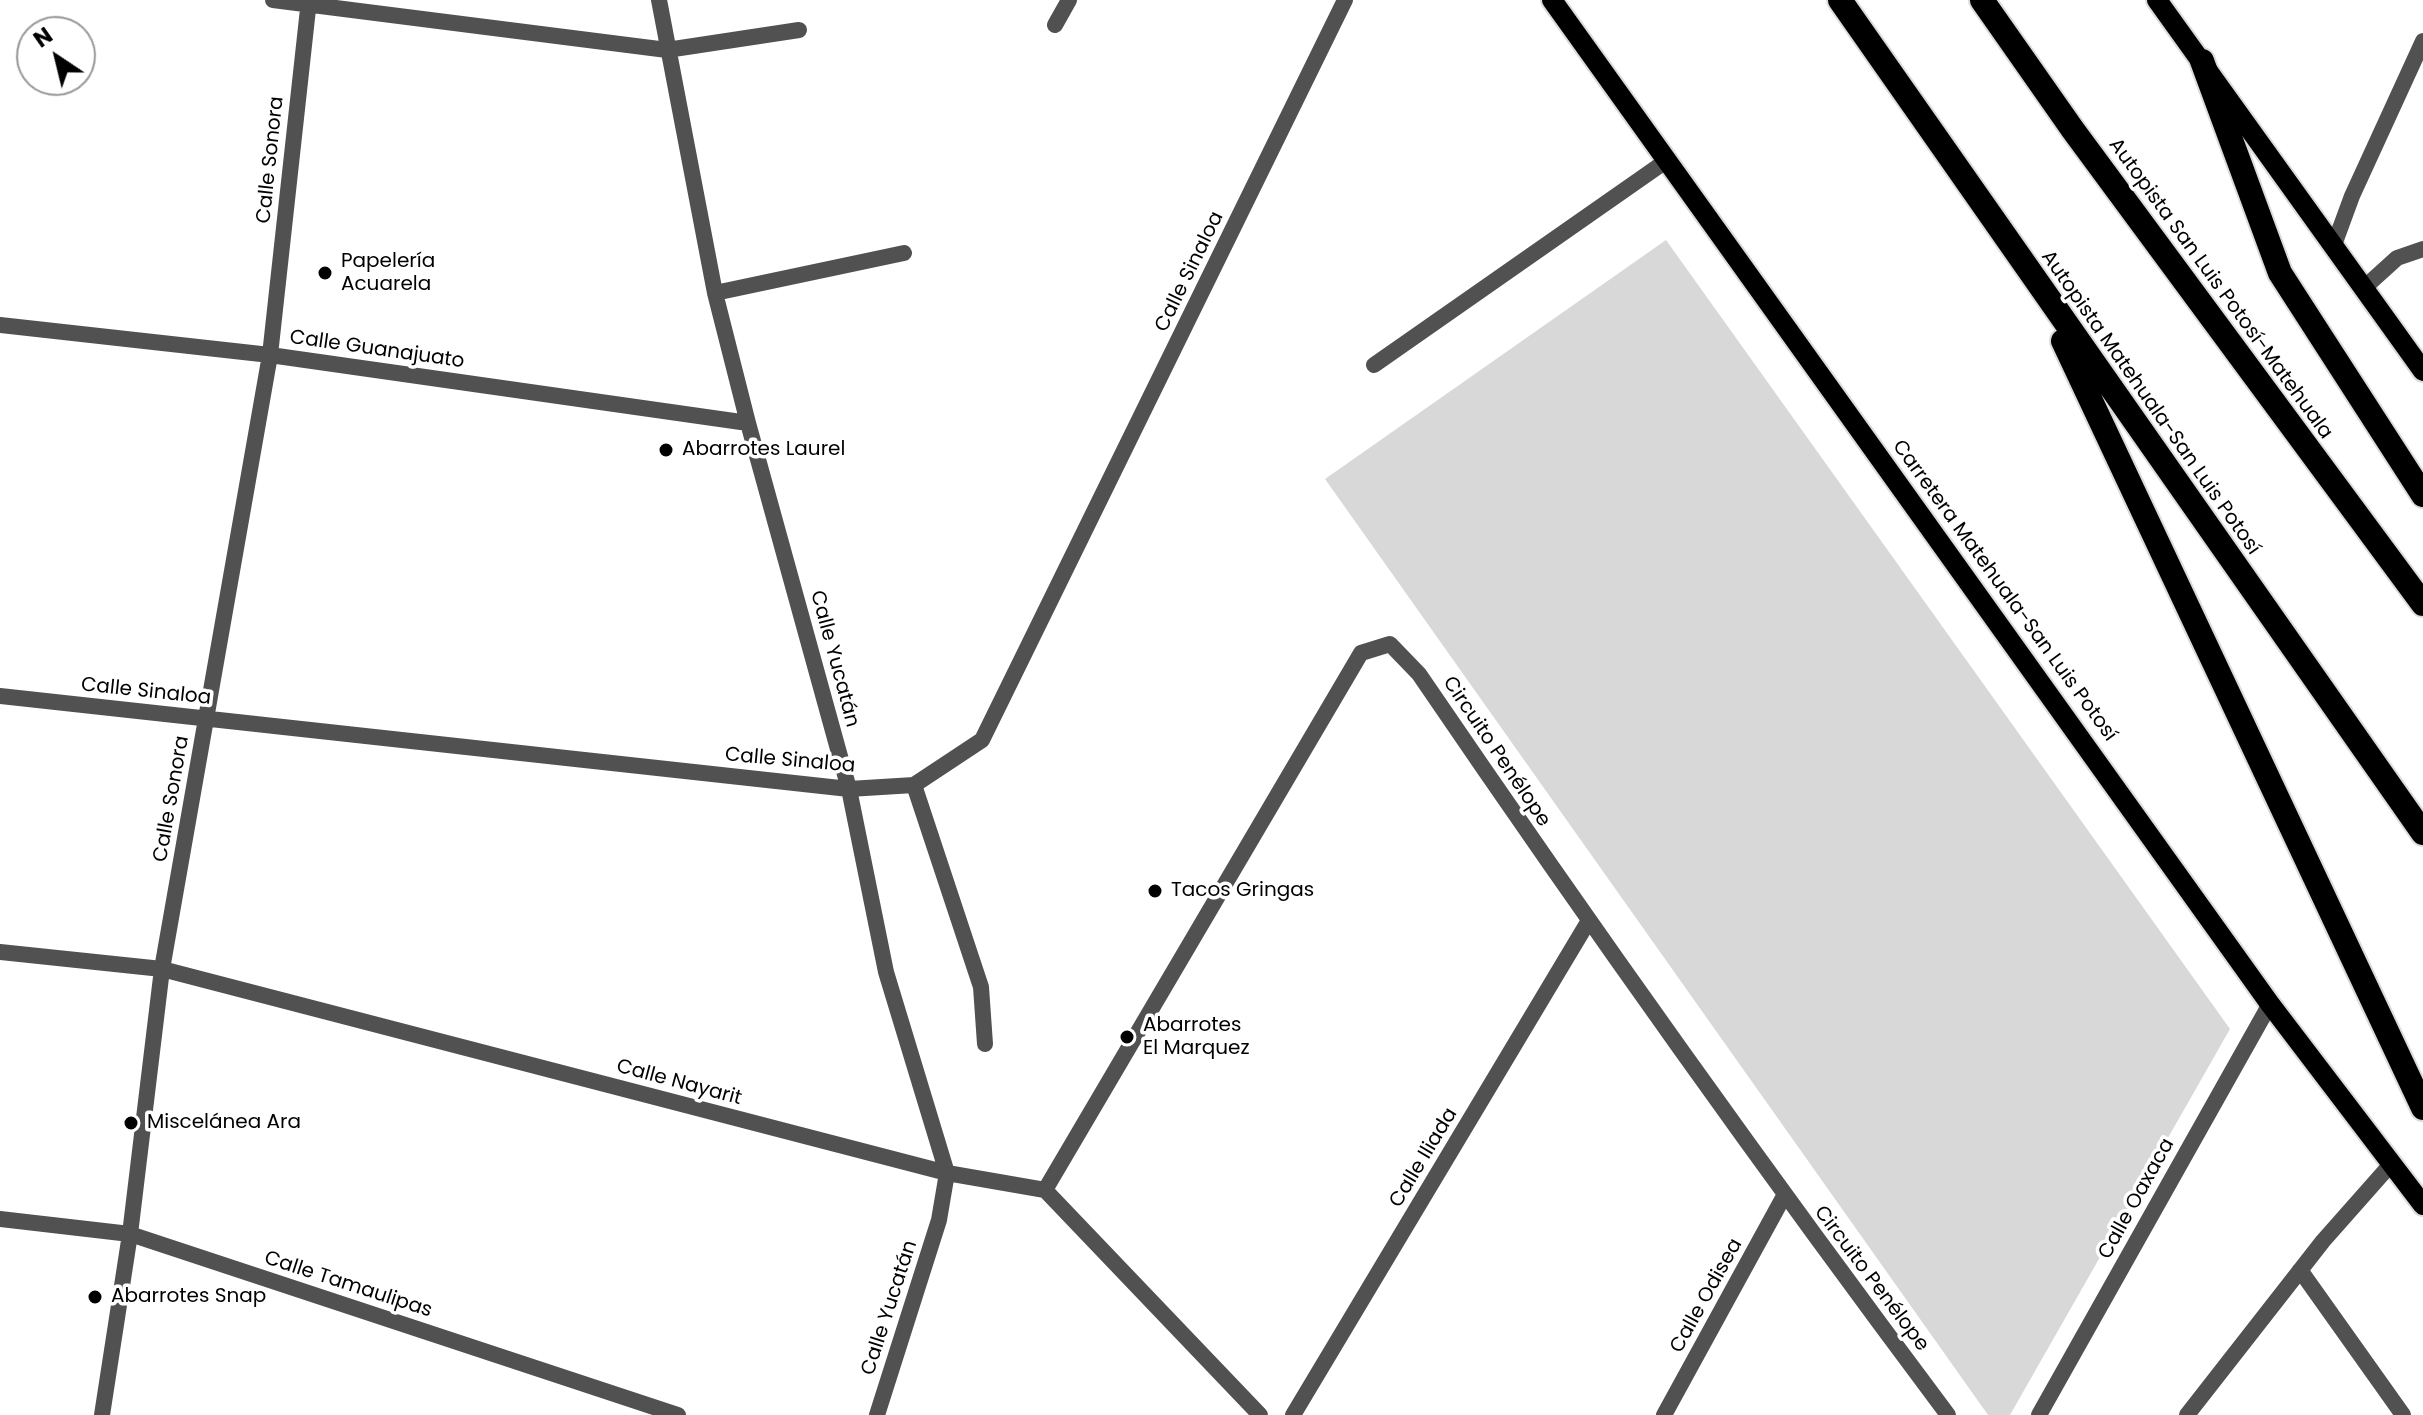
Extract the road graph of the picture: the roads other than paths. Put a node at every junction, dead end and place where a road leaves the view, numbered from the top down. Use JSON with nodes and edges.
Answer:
{"nodes":[{"id":1,"x":273,"y":0,"type":"edge"},
{"id":2,"x":659,"y":0,"type":"edge"},
{"id":3,"x":1069,"y":0,"type":"edge"},
{"id":4,"x":1345,"y":0,"type":"edge"},
{"id":5,"x":1552,"y":0,"type":"edge"},
{"id":6,"x":1840,"y":0,"type":"edge"},
{"id":7,"x":1982,"y":0,"type":"edge"},
{"id":8,"x":2157,"y":0,"type":"edge"},
{"id":9,"x":309,"y":2,"type":"edge"},
{"id":10,"x":1055,"y":25,"type":"dead end"},
{"id":11,"x":799,"y":30,"type":"dead end"},
{"id":12,"x":2423,"y":41,"type":"edge"},
{"id":13,"x":667,"y":50,"type":"junction"},
{"id":14,"x":2202,"y":61,"type":"junction"},
{"id":15,"x":1666,"y":161,"type":"junction"},
{"id":16,"x":2334,"y":245,"type":"junction"},
{"id":17,"x":2423,"y":249,"type":"edge"},
{"id":18,"x":904,"y":253,"type":"dead end"},
{"id":19,"x":2034,"y":281,"type":"junction"},
{"id":20,"x":2365,"y":287,"type":"junction"},
{"id":21,"x":715,"y":293,"type":"junction"},
{"id":22,"x":0,"y":325,"type":"edge"},
{"id":23,"x":270,"y":355,"type":"junction"},
{"id":24,"x":1374,"y":365,"type":"dead end"},
{"id":25,"x":2423,"y":371,"type":"edge"},
{"id":26,"x":748,"y":423,"type":"junction"},
{"id":27,"x":2423,"y":495,"type":"edge"},
{"id":28,"x":2423,"y":604,"type":"edge"},
{"id":29,"x":0,"y":696,"type":"edge"},
{"id":30,"x":207,"y":718,"type":"junction"},
{"id":31,"x":914,"y":785,"type":"junction"},
{"id":32,"x":849,"y":789,"type":"junction"},
{"id":33,"x":2423,"y":833,"type":"edge"},
{"id":34,"x":1588,"y":922,"type":"junction"},
{"id":35,"x":0,"y":952,"type":"edge"},
{"id":36,"x":162,"y":969,"type":"junction"},
{"id":37,"x":2270,"y":1004,"type":"junction"},
{"id":38,"x":985,"y":1044,"type":"dead end"},
{"id":39,"x":2423,"y":1108,"type":"edge"},
{"id":40,"x":2392,"y":1163,"type":"junction"},
{"id":41,"x":947,"y":1173,"type":"junction"},
{"id":42,"x":1045,"y":1190,"type":"junction"},
{"id":43,"x":1784,"y":1196,"type":"junction"},
{"id":44,"x":2423,"y":1205,"type":"edge"},
{"id":45,"x":0,"y":1219,"type":"edge"},
{"id":46,"x":130,"y":1234,"type":"junction"},
{"id":47,"x":2300,"y":1270,"type":"junction"},
{"id":48,"x":102,"y":1415,"type":"edge"},
{"id":49,"x":678,"y":1415,"type":"edge"},
{"id":50,"x":877,"y":1415,"type":"edge"},
{"id":51,"x":1260,"y":1415,"type":"edge"},
{"id":52,"x":1293,"y":1415,"type":"edge"},
{"id":53,"x":1664,"y":1415,"type":"edge"},
{"id":54,"x":1948,"y":1415,"type":"edge"},
{"id":55,"x":2039,"y":1415,"type":"edge"},
{"id":56,"x":2187,"y":1415,"type":"edge"},
{"id":57,"x":2403,"y":1415,"type":"edge"}],
"edges":[{"from":1,"to":9,"type":"street"},
{"from":2,"to":13,"type":"street","name":"Calle Yucatán"},
{"from":3,"to":10,"type":"street"},
{"from":4,"to":31,"type":"street","name":"Calle Sinaloa"},
{"from":5,"to":15,"type":"main road","name":"Carretera Matehuala-San Luis Potosí"},
{"from":6,"to":19,"type":"highway","name":"Autopista Matehuala-San Luis Potosí"},
{"from":7,"to":28,"type":"highway","name":"Autopista San Luis Potosí-Matehuala"},
{"from":8,"to":14,"type":"main road"},
{"from":9,"to":13,"type":"street"},
{"from":9,"to":23,"type":"street","name":"Calle Sonora"},
{"from":11,"to":13,"type":"street"},
{"from":12,"to":16,"type":"street"},
{"from":13,"to":21,"type":"street","name":"Calle Yucatán"},
{"from":14,"to":16,"type":"main road"},
{"from":14,"to":27,"type":"highway"},
{"from":15,"to":24,"type":"street"},
{"from":15,"to":37,"type":"main road","name":"Carretera Matehuala-San Luis Potosí"},
{"from":16,"to":20,"type":"main road"},
{"from":17,"to":20,"type":"street"},
{"from":18,"to":21,"type":"street"},
{"from":19,"to":33,"type":"highway","name":"Autopista Matehuala-San Luis Potosí"},
{"from":19,"to":39,"type":"highway"},
{"from":20,"to":25,"type":"main road"},
{"from":21,"to":26,"type":"street","name":"Calle Yucatán"},
{"from":22,"to":23,"type":"street","name":"Calle Guanajuato"},
{"from":23,"to":26,"type":"street","name":"Calle Guanajuato"},
{"from":23,"to":30,"type":"street","name":"Calle Sonora"},
{"from":26,"to":32,"type":"street","name":"Calle Yucatán"},
{"from":29,"to":30,"type":"street","name":"Calle Sinaloa"},
{"from":30,"to":32,"type":"street","name":"Calle Sinaloa"},
{"from":30,"to":36,"type":"street","name":"Calle Sonora"},
{"from":31,"to":32,"type":"street","name":"Calle Sinaloa"},
{"from":31,"to":38,"type":"street"},
{"from":32,"to":41,"type":"street","name":"Calle Yucatán"},
{"from":34,"to":42,"type":"street","name":"Circuito Penélope"},
{"from":34,"to":43,"type":"street","name":"Circuito Penélope"},
{"from":34,"to":52,"type":"street","name":"Calle Iliada"},
{"from":35,"to":36,"type":"street","name":"Calle Nayarit"},
{"from":36,"to":41,"type":"street","name":"Calle Nayarit"},
{"from":36,"to":46,"type":"street","name":"Calle Sonora"},
{"from":37,"to":40,"type":"main road","name":"Carretera Matehuala-San Luis Potosí"},
{"from":37,"to":55,"type":"street","name":"Calle Oaxaca"},
{"from":40,"to":44,"type":"main road","name":"Carretera Matehuala-San Luis Potosí"},
{"from":40,"to":47,"type":"street"},
{"from":41,"to":42,"type":"street","name":"Calle Nayarit"},
{"from":41,"to":50,"type":"street","name":"Calle Yucatán"},
{"from":42,"to":51,"type":"street"},
{"from":43,"to":53,"type":"street","name":"Calle Odisea"},
{"from":43,"to":54,"type":"street","name":"Circuito Penélope"},
{"from":45,"to":46,"type":"street","name":"Calle Tamaulipas"},
{"from":46,"to":48,"type":"street","name":"Calle Sonora"},
{"from":46,"to":49,"type":"street","name":"Calle Tamaulipas"},
{"from":47,"to":56,"type":"street"},
{"from":47,"to":57,"type":"street"}]}
